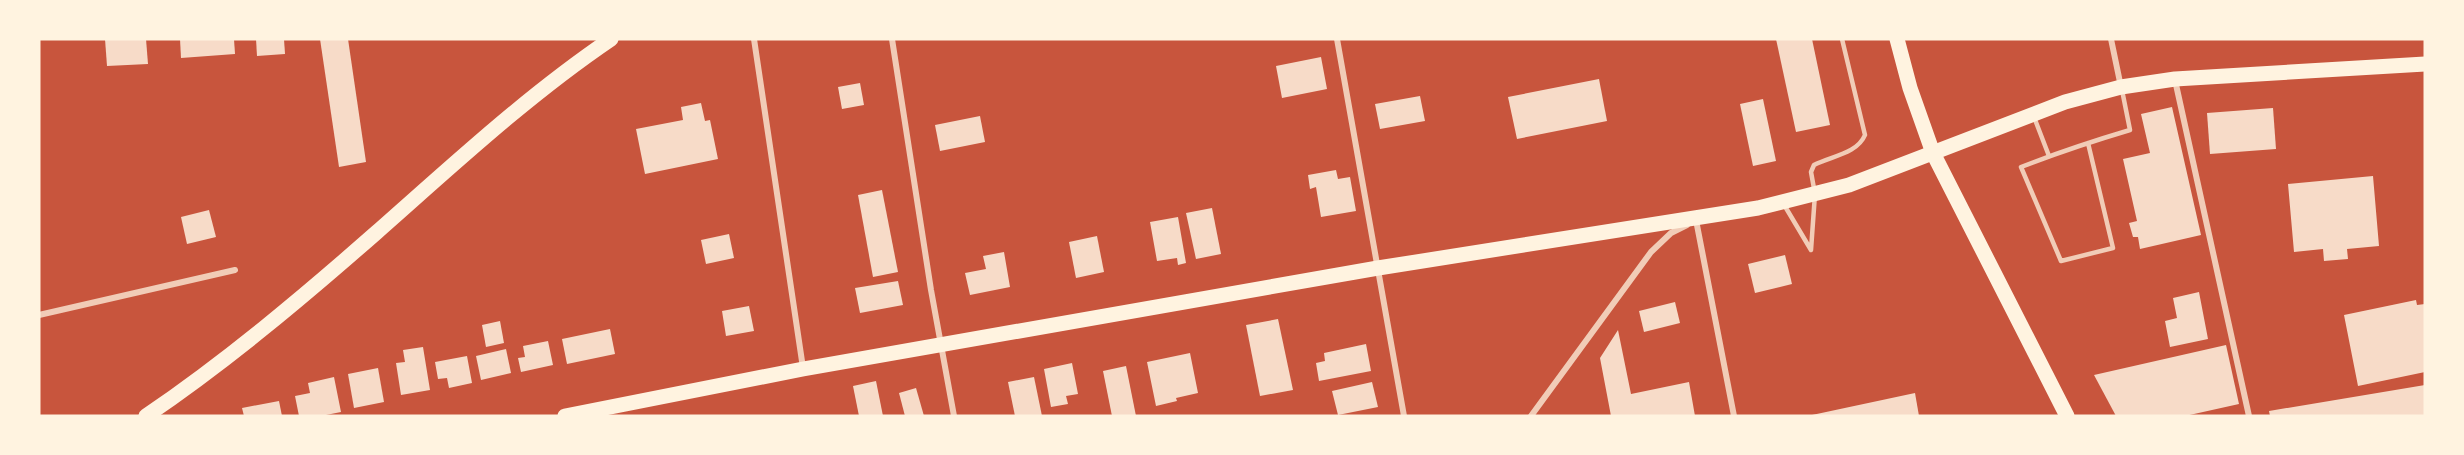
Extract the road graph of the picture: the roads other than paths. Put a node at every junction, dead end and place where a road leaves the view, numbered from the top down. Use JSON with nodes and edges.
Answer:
{"nodes":[{"id":1,"x":611,"y":39,"type":"edge"},
{"id":2,"x":754,"y":39,"type":"edge"},
{"id":3,"x":892,"y":39,"type":"edge"},
{"id":4,"x":1337,"y":39,"type":"edge"},
{"id":5,"x":1842,"y":39,"type":"edge"},
{"id":6,"x":1897,"y":39,"type":"edge"},
{"id":7,"x":2111,"y":39,"type":"edge"},
{"id":8,"x":2425,"y":64,"type":"edge"},
{"id":9,"x":2175,"y":79,"type":"junction"},
{"id":10,"x":2121,"y":87,"type":"junction"},
{"id":11,"x":2033,"y":114,"type":"junction"},
{"id":12,"x":2088,"y":142,"type":"junction"},
{"id":13,"x":1934,"y":153,"type":"junction"},
{"id":14,"x":2049,"y":156,"type":"junction"},
{"id":15,"x":1815,"y":194,"type":"junction"},
{"id":16,"x":1782,"y":202,"type":"junction"},
{"id":17,"x":1696,"y":220,"type":"junction"},
{"id":18,"x":1378,"y":268,"type":"junction"},
{"id":19,"x":235,"y":270,"type":"dead end"},
{"id":20,"x":39,"y":315,"type":"edge"},
{"id":21,"x":941,"y":344,"type":"junction"},
{"id":22,"x":803,"y":369,"type":"junction"},
{"id":23,"x":146,"y":416,"type":"edge"},
{"id":24,"x":565,"y":416,"type":"edge"},
{"id":25,"x":954,"y":416,"type":"edge"},
{"id":26,"x":1404,"y":416,"type":"edge"},
{"id":27,"x":1531,"y":416,"type":"edge"},
{"id":28,"x":1734,"y":416,"type":"edge"},
{"id":29,"x":2067,"y":416,"type":"edge"},
{"id":30,"x":2249,"y":416,"type":"edge"}],
"edges":[{"from":1,"to":23,"type":"main road"},
{"from":2,"to":22,"type":"street"},
{"from":3,"to":21,"type":"street"},
{"from":4,"to":18,"type":"street"},
{"from":5,"to":15,"type":"lane"},
{"from":6,"to":13,"type":"main road"},
{"from":7,"to":10,"type":"street"},
{"from":8,"to":9,"type":"main road"},
{"from":9,"to":10,"type":"main road"},
{"from":9,"to":30,"type":"street"},
{"from":10,"to":11,"type":"main road"},
{"from":10,"to":12,"type":"lane"},
{"from":11,"to":13,"type":"main road"},
{"from":11,"to":14,"type":"lane"},
{"from":12,"to":14,"type":"lane"},
{"from":12,"to":14,"type":"lane"},
{"from":13,"to":15,"type":"main road"},
{"from":13,"to":29,"type":"main road"},
{"from":15,"to":16,"type":"main road"},
{"from":15,"to":16,"type":"lane"},
{"from":16,"to":17,"type":"main road"},
{"from":17,"to":18,"type":"main road"},
{"from":17,"to":27,"type":"street"},
{"from":17,"to":28,"type":"street"},
{"from":18,"to":21,"type":"main road"},
{"from":18,"to":26,"type":"street"},
{"from":19,"to":20,"type":"street"},
{"from":21,"to":22,"type":"main road"},
{"from":21,"to":25,"type":"street"},
{"from":22,"to":24,"type":"main road"}]}
